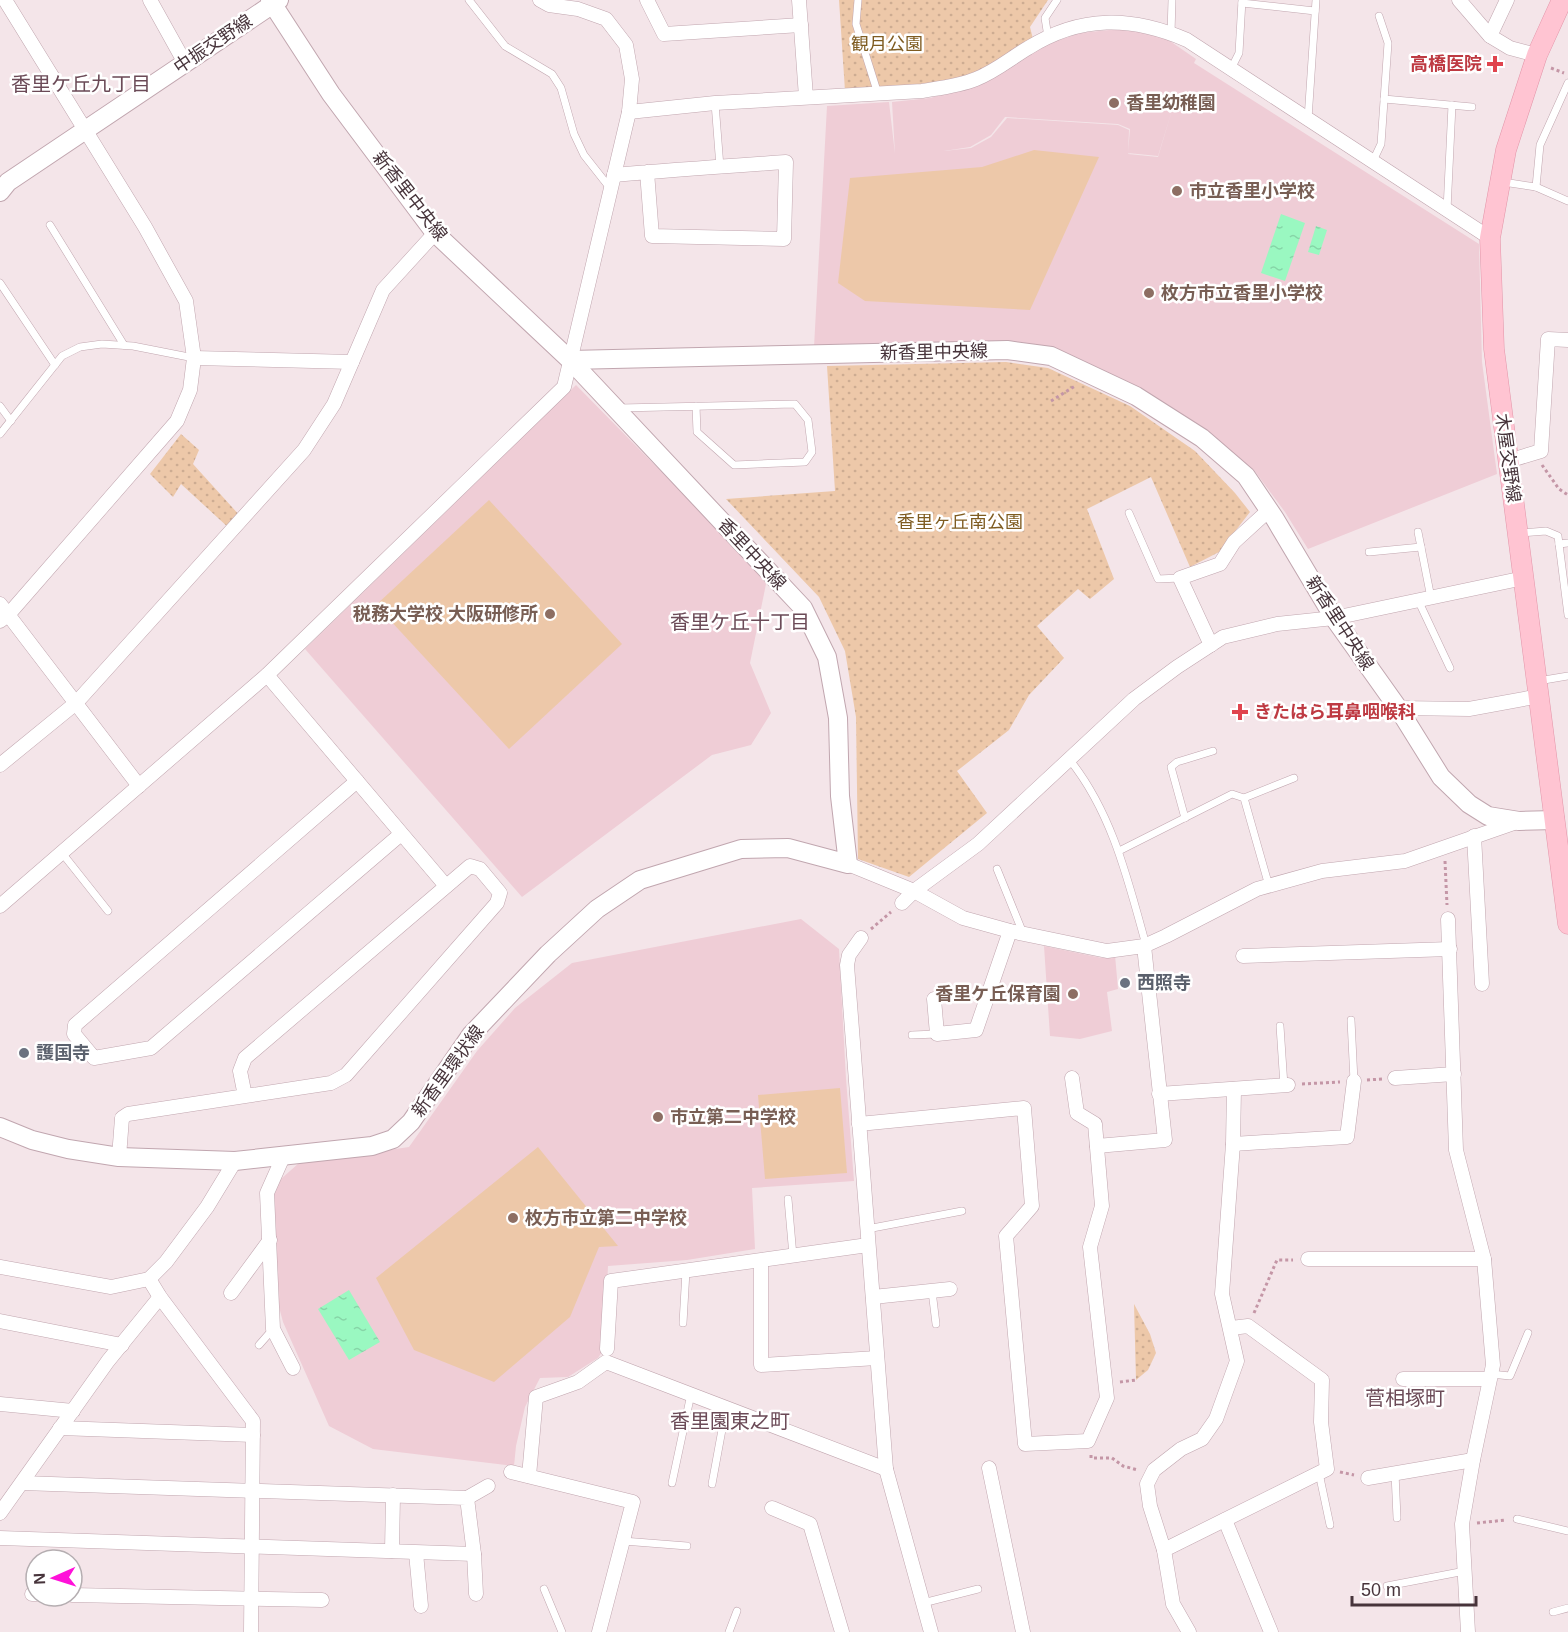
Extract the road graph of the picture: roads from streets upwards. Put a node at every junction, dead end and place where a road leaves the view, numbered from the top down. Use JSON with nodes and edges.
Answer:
{"nodes":[{"id":1,"x":4,"y":0,"type":"edge"},
{"id":2,"x":150,"y":0,"type":"edge"},
{"id":3,"x":540,"y":0,"type":"edge"},
{"id":4,"x":647,"y":0,"type":"edge"},
{"id":5,"x":799,"y":0,"type":"edge"},
{"id":6,"x":1459,"y":0,"type":"edge"},
{"id":7,"x":1507,"y":0,"type":"edge"},
{"id":8,"x":1562,"y":0,"type":"edge"},
{"id":9,"x":274,"y":1,"type":"edge"},
{"id":10,"x":801,"y":25,"type":"junction"},
{"id":11,"x":1490,"y":36,"type":"junction"},
{"id":12,"x":1537,"y":55,"type":"junction"},
{"id":13,"x":186,"y":63,"type":"junction"},
{"id":14,"x":806,"y":97,"type":"junction"},
{"id":15,"x":629,"y":112,"type":"junction"},
{"id":16,"x":86,"y":130,"type":"junction"},
{"id":17,"x":647,"y":172,"type":"junction"},
{"id":18,"x":614,"y":175,"type":"junction"},
{"id":19,"x":0,"y":192,"type":"edge"},
{"id":20,"x":435,"y":233,"type":"junction"},
{"id":21,"x":1490,"y":238,"type":"junction"},
{"id":22,"x":1568,"y":340,"type":"edge"},
{"id":23,"x":194,"y":358,"type":"junction"},
{"id":24,"x":570,"y":360,"type":"junction"},
{"id":25,"x":352,"y":362,"type":"junction"},
{"id":26,"x":1508,"y":461,"type":"junction"},
{"id":27,"x":1269,"y":510,"type":"junction"},
{"id":28,"x":1524,"y":578,"type":"junction"},
{"id":29,"x":3,"y":613,"type":"edge"},
{"id":30,"x":1334,"y":618,"type":"junction"},
{"id":31,"x":1211,"y":645,"type":"junction"},
{"id":32,"x":267,"y":675,"type":"junction"},
{"id":33,"x":1539,"y":689,"type":"junction"},
{"id":34,"x":76,"y":704,"type":"junction"},
{"id":35,"x":1398,"y":708,"type":"junction"},
{"id":36,"x":0,"y":765,"type":"edge"},
{"id":37,"x":357,"y":781,"type":"junction"},
{"id":38,"x":139,"y":786,"type":"junction"},
{"id":39,"x":1555,"y":820,"type":"junction"},
{"id":40,"x":1519,"y":821,"type":"junction"},
{"id":41,"x":401,"y":834,"type":"junction"},
{"id":42,"x":1473,"y":836,"type":"junction"},
{"id":43,"x":848,"y":864,"type":"junction"},
{"id":44,"x":446,"y":886,"type":"junction"},
{"id":45,"x":914,"y":891,"type":"junction"},
{"id":46,"x":902,"y":903,"type":"road end"},
{"id":47,"x":0,"y":906,"type":"edge"},
{"id":48,"x":1448,"y":919,"type":"road end"},
{"id":49,"x":1568,"y":924,"type":"edge"},
{"id":50,"x":1016,"y":932,"type":"junction"},
{"id":51,"x":861,"y":938,"type":"road end"},
{"id":52,"x":1145,"y":945,"type":"junction"},
{"id":53,"x":1450,"y":949,"type":"junction"},
{"id":54,"x":1243,"y":956,"type":"dead end"},
{"id":55,"x":1482,"y":984,"type":"dead end"},
{"id":56,"x":934,"y":999,"type":"dead end"},
{"id":57,"x":1454,"y":1074,"type":"junction"},
{"id":58,"x":1072,"y":1078,"type":"dead end"},
{"id":59,"x":1395,"y":1078,"type":"dead end"},
{"id":60,"x":1354,"y":1081,"type":"road end"},
{"id":61,"x":1286,"y":1085,"type":"road end"},
{"id":62,"x":1234,"y":1089,"type":"junction"},
{"id":63,"x":1159,"y":1094,"type":"junction"},
{"id":64,"x":245,"y":1096,"type":"junction"},
{"id":65,"x":859,"y":1124,"type":"junction"},
{"id":66,"x":0,"y":1127,"type":"edge"},
{"id":67,"x":1233,"y":1144,"type":"junction"},
{"id":68,"x":1097,"y":1146,"type":"junction"},
{"id":69,"x":118,"y":1156,"type":"junction"},
{"id":70,"x":283,"y":1157,"type":"junction"},
{"id":71,"x":235,"y":1161,"type":"junction"},
{"id":72,"x":270,"y":1240,"type":"junction"},
{"id":73,"x":868,"y":1245,"type":"junction"},
{"id":74,"x":1308,"y":1259,"type":"road end"},
{"id":75,"x":1484,"y":1259,"type":"junction"},
{"id":76,"x":761,"y":1261,"type":"junction"},
{"id":77,"x":0,"y":1267,"type":"edge"},
{"id":78,"x":149,"y":1279,"type":"junction"},
{"id":79,"x":950,"y":1289,"type":"dead end"},
{"id":80,"x":231,"y":1293,"type":"dead end"},
{"id":81,"x":160,"y":1297,"type":"junction"},
{"id":82,"x":873,"y":1297,"type":"junction"},
{"id":83,"x":0,"y":1322,"type":"edge"},
{"id":84,"x":1231,"y":1328,"type":"junction"},
{"id":85,"x":122,"y":1346,"type":"junction"},
{"id":86,"x":607,"y":1348,"type":"dead end"},
{"id":87,"x":877,"y":1358,"type":"junction"},
{"id":88,"x":292,"y":1368,"type":"dead end"},
{"id":89,"x":1490,"y":1377,"type":"junction"},
{"id":90,"x":1403,"y":1379,"type":"dead end"},
{"id":91,"x":0,"y":1404,"type":"edge"},
{"id":92,"x":73,"y":1411,"type":"junction"},
{"id":93,"x":60,"y":1428,"type":"junction"},
{"id":94,"x":253,"y":1435,"type":"junction"},
{"id":95,"x":1473,"y":1460,"type":"junction"},
{"id":96,"x":989,"y":1468,"type":"dead end"},
{"id":97,"x":886,"y":1469,"type":"junction"},
{"id":98,"x":511,"y":1472,"type":"dead end"},
{"id":99,"x":529,"y":1476,"type":"junction"},
{"id":100,"x":1368,"y":1478,"type":"road end"},
{"id":101,"x":22,"y":1483,"type":"junction"},
{"id":102,"x":488,"y":1486,"type":"dead end"},
{"id":103,"x":252,"y":1491,"type":"junction"},
{"id":104,"x":393,"y":1495,"type":"junction"},
{"id":105,"x":467,"y":1498,"type":"junction"},
{"id":106,"x":2,"y":1507,"type":"edge"},
{"id":107,"x":772,"y":1508,"type":"dead end"},
{"id":108,"x":1225,"y":1520,"type":"junction"},
{"id":109,"x":0,"y":1538,"type":"edge"},
{"id":110,"x":252,"y":1546,"type":"junction"},
{"id":111,"x":1164,"y":1550,"type":"junction"},
{"id":112,"x":392,"y":1551,"type":"junction"},
{"id":113,"x":416,"y":1553,"type":"junction"},
{"id":114,"x":474,"y":1554,"type":"junction"},
{"id":115,"x":476,"y":1594,"type":"dead end"},
{"id":116,"x":84,"y":1595,"type":"edge"},
{"id":117,"x":251,"y":1598,"type":"junction"},
{"id":118,"x":322,"y":1600,"type":"dead end"},
{"id":119,"x":421,"y":1606,"type":"dead end"},
{"id":120,"x":251,"y":1632,"type":"edge"},
{"id":121,"x":599,"y":1632,"type":"edge"},
{"id":122,"x":842,"y":1632,"type":"edge"},
{"id":123,"x":931,"y":1632,"type":"edge"},
{"id":124,"x":1023,"y":1632,"type":"edge"},
{"id":125,"x":1189,"y":1632,"type":"edge"},
{"id":126,"x":1271,"y":1632,"type":"edge"},
{"id":127,"x":1468,"y":1632,"type":"edge"}],
"edges":[{"from":1,"to":16,"type":"street"},
{"from":2,"to":13,"type":"street"},
{"from":3,"to":15,"type":"street"},
{"from":4,"to":10,"type":"street"},
{"from":5,"to":10,"type":"street"},
{"from":6,"to":11,"type":"street"},
{"from":7,"to":11,"type":"street"},
{"from":8,"to":12,"type":"main road","name":"木屋交野線"},
{"from":9,"to":13,"type":"street","name":"中振交野線"},
{"from":9,"to":20,"type":"street","name":"新香里中央線"},
{"from":10,"to":14,"type":"street"},
{"from":11,"to":12,"type":"street"},
{"from":12,"to":21,"type":"main road","name":"木屋交野線"},
{"from":13,"to":16,"type":"street","name":"中振交野線"},
{"from":14,"to":15,"type":"street"},
{"from":14,"to":21,"type":"street"},
{"from":15,"to":18,"type":"street"},
{"from":16,"to":19,"type":"street","name":"中振交野線"},
{"from":16,"to":23,"type":"street"},
{"from":17,"to":17,"type":"street"},
{"from":17,"to":18,"type":"street"},
{"from":18,"to":24,"type":"street"},
{"from":20,"to":24,"type":"street","name":"新香里中央線"},
{"from":20,"to":25,"type":"street"},
{"from":21,"to":26,"type":"main road","name":"木屋交野線"},
{"from":22,"to":26,"type":"street"},
{"from":23,"to":25,"type":"street"},
{"from":23,"to":29,"type":"street"},
{"from":24,"to":27,"type":"street","name":"新香里中央線"},
{"from":24,"to":32,"type":"street"},
{"from":24,"to":43,"type":"street","name":"香里中央線"},
{"from":25,"to":34,"type":"street"},
{"from":26,"to":28,"type":"main road","name":"木屋交野線"},
{"from":27,"to":30,"type":"street","name":"新香里中央線"},
{"from":27,"to":31,"type":"street"},
{"from":28,"to":30,"type":"street"},
{"from":28,"to":33,"type":"main road","name":"木屋交野線"},
{"from":29,"to":34,"type":"street"},
{"from":30,"to":31,"type":"street"},
{"from":30,"to":35,"type":"street","name":"新香里中央線"},
{"from":31,"to":45,"type":"street"},
{"from":32,"to":37,"type":"street"},
{"from":32,"to":38,"type":"street"},
{"from":33,"to":35,"type":"street"},
{"from":33,"to":39,"type":"main road","name":"木屋交野線"},
{"from":34,"to":36,"type":"street"},
{"from":34,"to":38,"type":"street"},
{"from":35,"to":40,"type":"street","name":"新香里中央線"},
{"from":37,"to":41,"type":"street"},
{"from":37,"to":41,"type":"street"},
{"from":38,"to":47,"type":"street"},
{"from":39,"to":40,"type":"street","name":"新香里中央線"},
{"from":39,"to":49,"type":"main road","name":"木屋交野線"},
{"from":40,"to":42,"type":"street"},
{"from":41,"to":44,"type":"street"},
{"from":42,"to":52,"type":"street"},
{"from":42,"to":55,"type":"street"},
{"from":43,"to":45,"type":"street"},
{"from":43,"to":70,"type":"street","name":"新香里環状線"},
{"from":44,"to":64,"type":"street"},
{"from":44,"to":64,"type":"street"},
{"from":45,"to":46,"type":"street"},
{"from":45,"to":50,"type":"street"},
{"from":48,"to":53,"type":"street"},
{"from":50,"to":52,"type":"street"},
{"from":50,"to":56,"type":"street"},
{"from":51,"to":65,"type":"street"},
{"from":52,"to":63,"type":"street"},
{"from":53,"to":54,"type":"street"},
{"from":53,"to":57,"type":"street"},
{"from":57,"to":59,"type":"street"},
{"from":57,"to":75,"type":"street"},
{"from":58,"to":68,"type":"street"},
{"from":60,"to":67,"type":"street"},
{"from":61,"to":62,"type":"street"},
{"from":62,"to":63,"type":"street"},
{"from":62,"to":67,"type":"street"},
{"from":63,"to":68,"type":"street"},
{"from":64,"to":69,"type":"street"},
{"from":65,"to":68,"type":"street"},
{"from":65,"to":73,"type":"street"},
{"from":66,"to":69,"type":"street","name":"新香里環状線"},
{"from":67,"to":84,"type":"street"},
{"from":69,"to":71,"type":"street","name":"新香里環状線"},
{"from":70,"to":71,"type":"street","name":"新香里環状線"},
{"from":70,"to":72,"type":"street"},
{"from":71,"to":78,"type":"street"},
{"from":72,"to":80,"type":"street"},
{"from":72,"to":88,"type":"street"},
{"from":73,"to":76,"type":"street"},
{"from":73,"to":82,"type":"street"},
{"from":74,"to":75,"type":"street"},
{"from":75,"to":89,"type":"street"},
{"from":76,"to":86,"type":"street"},
{"from":76,"to":87,"type":"street"},
{"from":77,"to":78,"type":"street"},
{"from":78,"to":81,"type":"street"},
{"from":79,"to":82,"type":"street"},
{"from":81,"to":85,"type":"street"},
{"from":81,"to":94,"type":"street"},
{"from":82,"to":87,"type":"street"},
{"from":83,"to":85,"type":"street"},
{"from":84,"to":108,"type":"street"},
{"from":84,"to":111,"type":"street"},
{"from":85,"to":92,"type":"street"},
{"from":87,"to":97,"type":"street"},
{"from":89,"to":90,"type":"street"},
{"from":89,"to":95,"type":"street"},
{"from":91,"to":92,"type":"street"},
{"from":92,"to":93,"type":"street"},
{"from":93,"to":94,"type":"street"},
{"from":93,"to":101,"type":"street"},
{"from":94,"to":103,"type":"street"},
{"from":95,"to":100,"type":"street"},
{"from":95,"to":127,"type":"street"},
{"from":96,"to":124,"type":"street"},
{"from":97,"to":99,"type":"street"},
{"from":97,"to":123,"type":"street"},
{"from":98,"to":99,"type":"street"},
{"from":99,"to":121,"type":"street"},
{"from":101,"to":103,"type":"street"},
{"from":101,"to":106,"type":"street"},
{"from":102,"to":105,"type":"street"},
{"from":103,"to":104,"type":"street"},
{"from":103,"to":110,"type":"street"},
{"from":104,"to":105,"type":"street"},
{"from":104,"to":112,"type":"street"},
{"from":105,"to":114,"type":"street"},
{"from":107,"to":122,"type":"street"},
{"from":108,"to":111,"type":"street"},
{"from":108,"to":126,"type":"street"},
{"from":109,"to":110,"type":"street"},
{"from":110,"to":112,"type":"street"},
{"from":110,"to":117,"type":"street"},
{"from":111,"to":125,"type":"street"},
{"from":112,"to":113,"type":"street"},
{"from":113,"to":114,"type":"street"},
{"from":113,"to":119,"type":"street"},
{"from":114,"to":115,"type":"street"},
{"from":116,"to":117,"type":"street"},
{"from":117,"to":118,"type":"street"},
{"from":117,"to":120,"type":"street"}]}
